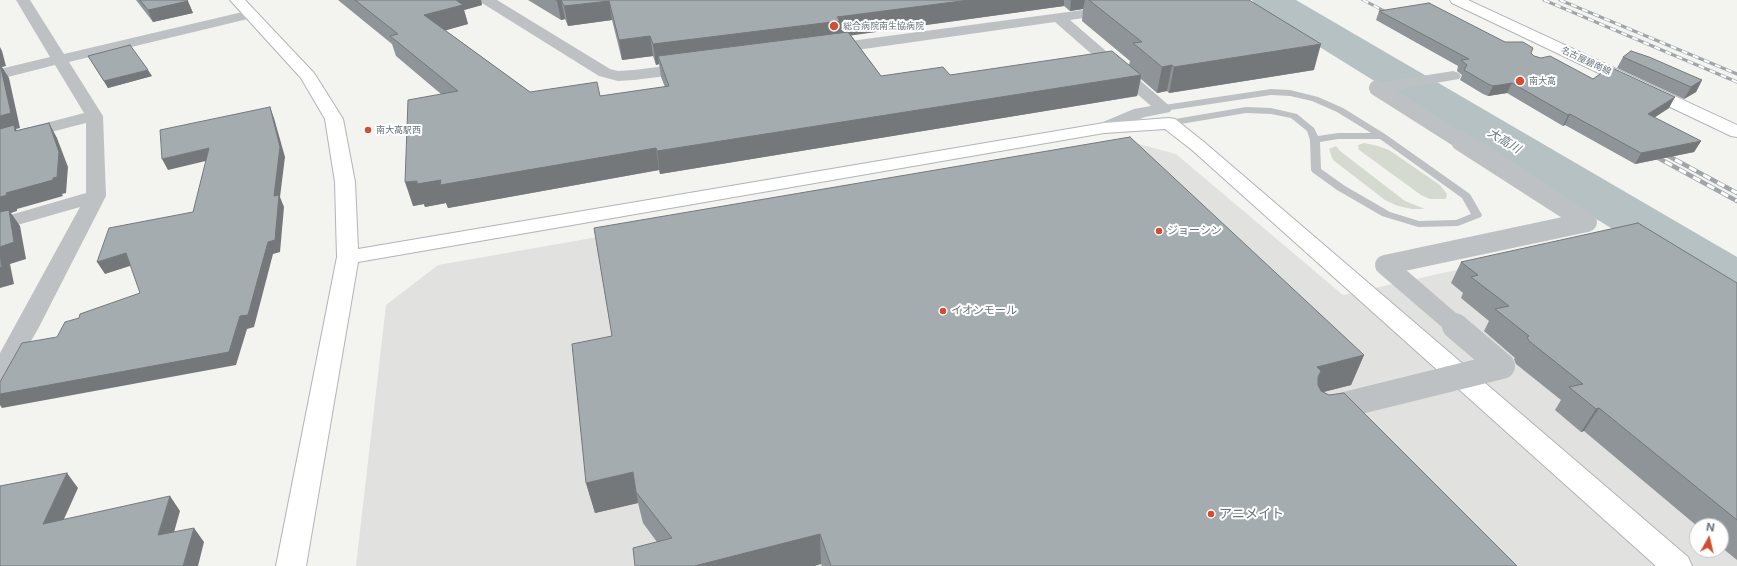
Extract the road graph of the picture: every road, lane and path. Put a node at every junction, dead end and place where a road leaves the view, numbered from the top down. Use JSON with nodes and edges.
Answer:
{"nodes":[{"id":1,"x":23,"y":0,"type":"edge"},
{"id":2,"x":237,"y":0,"type":"edge"},
{"id":3,"x":487,"y":0,"type":"edge"},
{"id":4,"x":1457,"y":0,"type":"edge"},
{"id":5,"x":1129,"y":8,"type":"edge"},
{"id":6,"x":252,"y":14,"type":"junction"},
{"id":7,"x":1059,"y":18,"type":"junction"},
{"id":8,"x":815,"y":51,"type":"edge"},
{"id":9,"x":59,"y":60,"type":"junction"},
{"id":10,"x":705,"y":66,"type":"edge"},
{"id":11,"x":0,"y":74,"type":"edge"},
{"id":12,"x":1453,"y":76,"type":"dead end"},
{"id":13,"x":94,"y":116,"type":"junction"},
{"id":14,"x":1167,"y":116,"type":"junction"},
{"id":15,"x":1737,"y":132,"type":"edge"},
{"id":16,"x":1382,"y":136,"type":"junction"},
{"id":17,"x":0,"y":140,"type":"edge"},
{"id":18,"x":1315,"y":140,"type":"junction"},
{"id":19,"x":96,"y":196,"type":"junction"},
{"id":20,"x":0,"y":224,"type":"edge"},
{"id":21,"x":348,"y":257,"type":"junction"},
{"id":22,"x":26,"y":329,"type":"junction"},
{"id":23,"x":0,"y":338,"type":"edge"},
{"id":24,"x":0,"y":373,"type":"edge"},
{"id":25,"x":1320,"y":412,"type":"edge"},
{"id":26,"x":291,"y":566,"type":"edge"},
{"id":27,"x":1677,"y":566,"type":"edge"}],
"edges":[{"from":1,"to":9,"type":"street"},
{"from":2,"to":6,"type":"street"},
{"from":3,"to":10,"type":"street"},
{"from":4,"to":15,"type":"street","name":"名古屋碧南線"},
{"from":5,"to":7,"type":"street"},
{"from":6,"to":9,"type":"street"},
{"from":6,"to":21,"type":"street"},
{"from":7,"to":8,"type":"street"},
{"from":7,"to":14,"type":"street"},
{"from":9,"to":11,"type":"street"},
{"from":9,"to":13,"type":"street"},
{"from":12,"to":25,"type":"street","bridge":true},
{"from":13,"to":17,"type":"street"},
{"from":13,"to":19,"type":"street"},
{"from":14,"to":16,"type":"lane"},
{"from":14,"to":18,"type":"lane"},
{"from":14,"to":21,"type":"street"},
{"from":14,"to":27,"type":"street"},
{"from":16,"to":18,"type":"lane"},
{"from":16,"to":18,"type":"lane"},
{"from":19,"to":20,"type":"street"},
{"from":19,"to":22,"type":"street"},
{"from":21,"to":26,"type":"street"},
{"from":22,"to":23,"type":"street"},
{"from":22,"to":24,"type":"street"}]}
